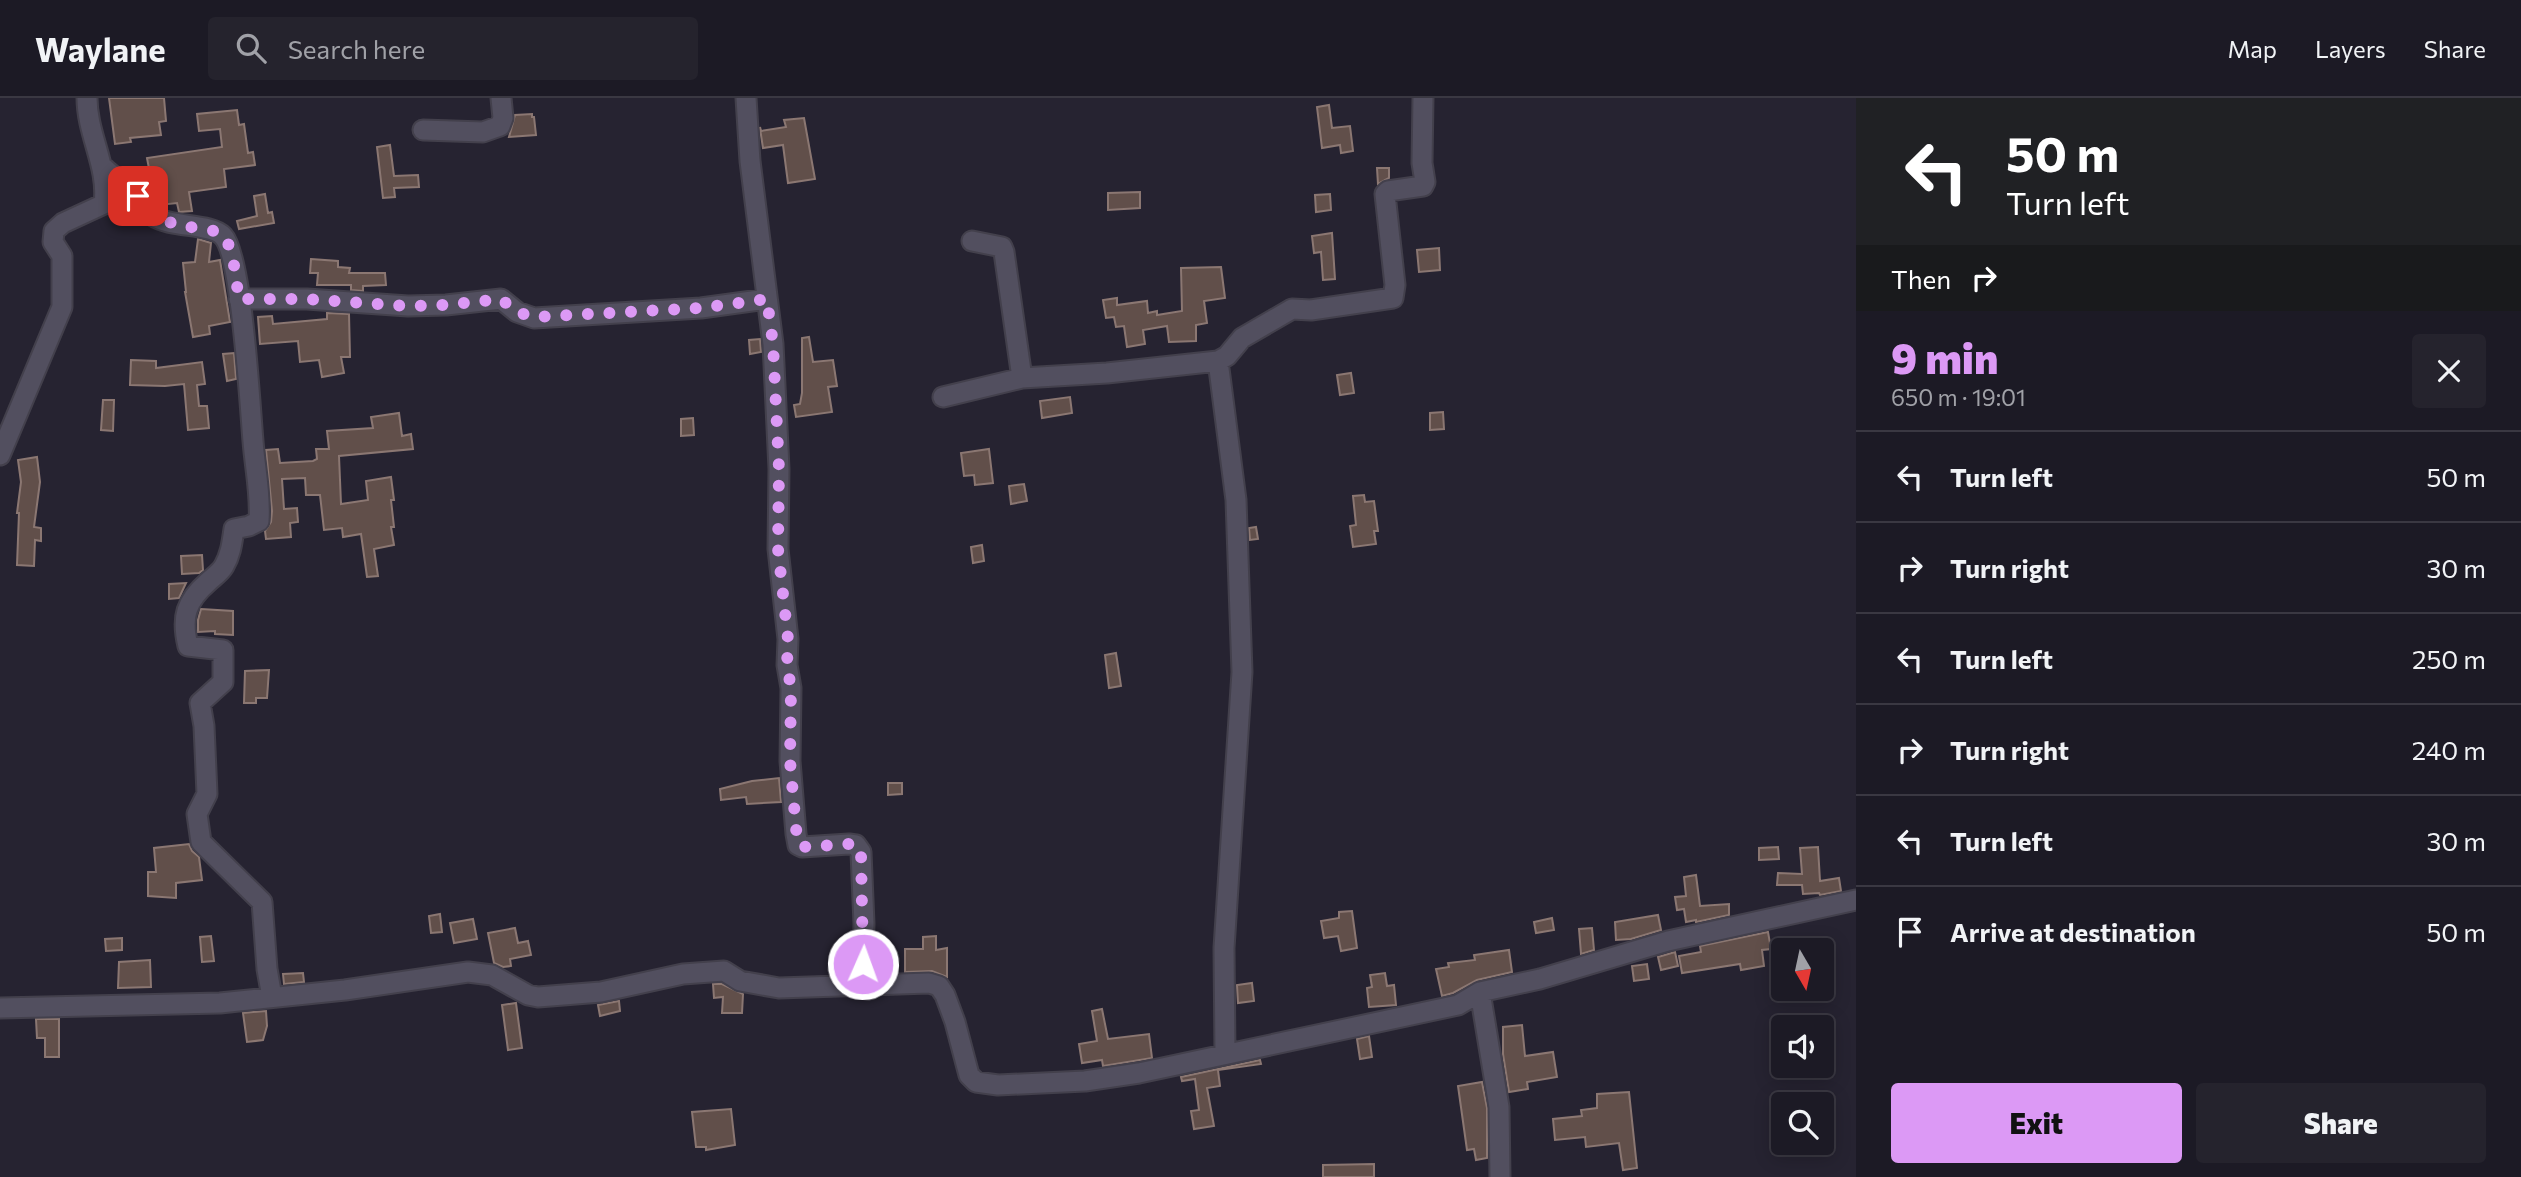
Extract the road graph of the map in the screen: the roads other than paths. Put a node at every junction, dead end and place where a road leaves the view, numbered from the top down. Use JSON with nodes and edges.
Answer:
{"nodes":[{"id":1,"x":87,"y":98,"type":"edge"},
{"id":2,"x":501,"y":98,"type":"edge"},
{"id":3,"x":746,"y":98,"type":"edge"},
{"id":4,"x":1423,"y":98,"type":"edge"},
{"id":5,"x":423,"y":130,"type":"dead end"},
{"id":6,"x":104,"y":168,"type":"junction"},
{"id":7,"x":972,"y":241,"type":"dead end"},
{"id":8,"x":239,"y":299,"type":"junction"},
{"id":9,"x":767,"y":299,"type":"junction"},
{"id":10,"x":1218,"y":361,"type":"junction"},
{"id":11,"x":1023,"y":378,"type":"junction"},
{"id":12,"x":943,"y":397,"type":"dead end"},
{"id":13,"x":0,"y":455,"type":"edge"},
{"id":14,"x":1856,"y":900,"type":"edge"},
{"id":15,"x":862,"y":984,"type":"junction"},
{"id":16,"x":1480,"y":992,"type":"junction"},
{"id":17,"x":272,"y":997,"type":"junction"},
{"id":18,"x":0,"y":1008,"type":"edge"},
{"id":19,"x":1225,"y":1053,"type":"junction"},
{"id":20,"x":1500,"y":1177,"type":"edge"}],
"edges":[{"from":1,"to":6,"type":"street"},
{"from":2,"to":5,"type":"street"},
{"from":3,"to":9,"type":"street"},
{"from":4,"to":10,"type":"street"},
{"from":6,"to":8,"type":"street"},
{"from":6,"to":13,"type":"street"},
{"from":7,"to":11,"type":"street"},
{"from":8,"to":9,"type":"street"},
{"from":8,"to":17,"type":"street"},
{"from":9,"to":15,"type":"street"},
{"from":10,"to":11,"type":"street"},
{"from":10,"to":19,"type":"street"},
{"from":11,"to":12,"type":"street"},
{"from":14,"to":16,"type":"street"},
{"from":15,"to":17,"type":"street"},
{"from":15,"to":19,"type":"street"},
{"from":16,"to":19,"type":"street"},
{"from":16,"to":20,"type":"street"},
{"from":17,"to":18,"type":"street"}]}
